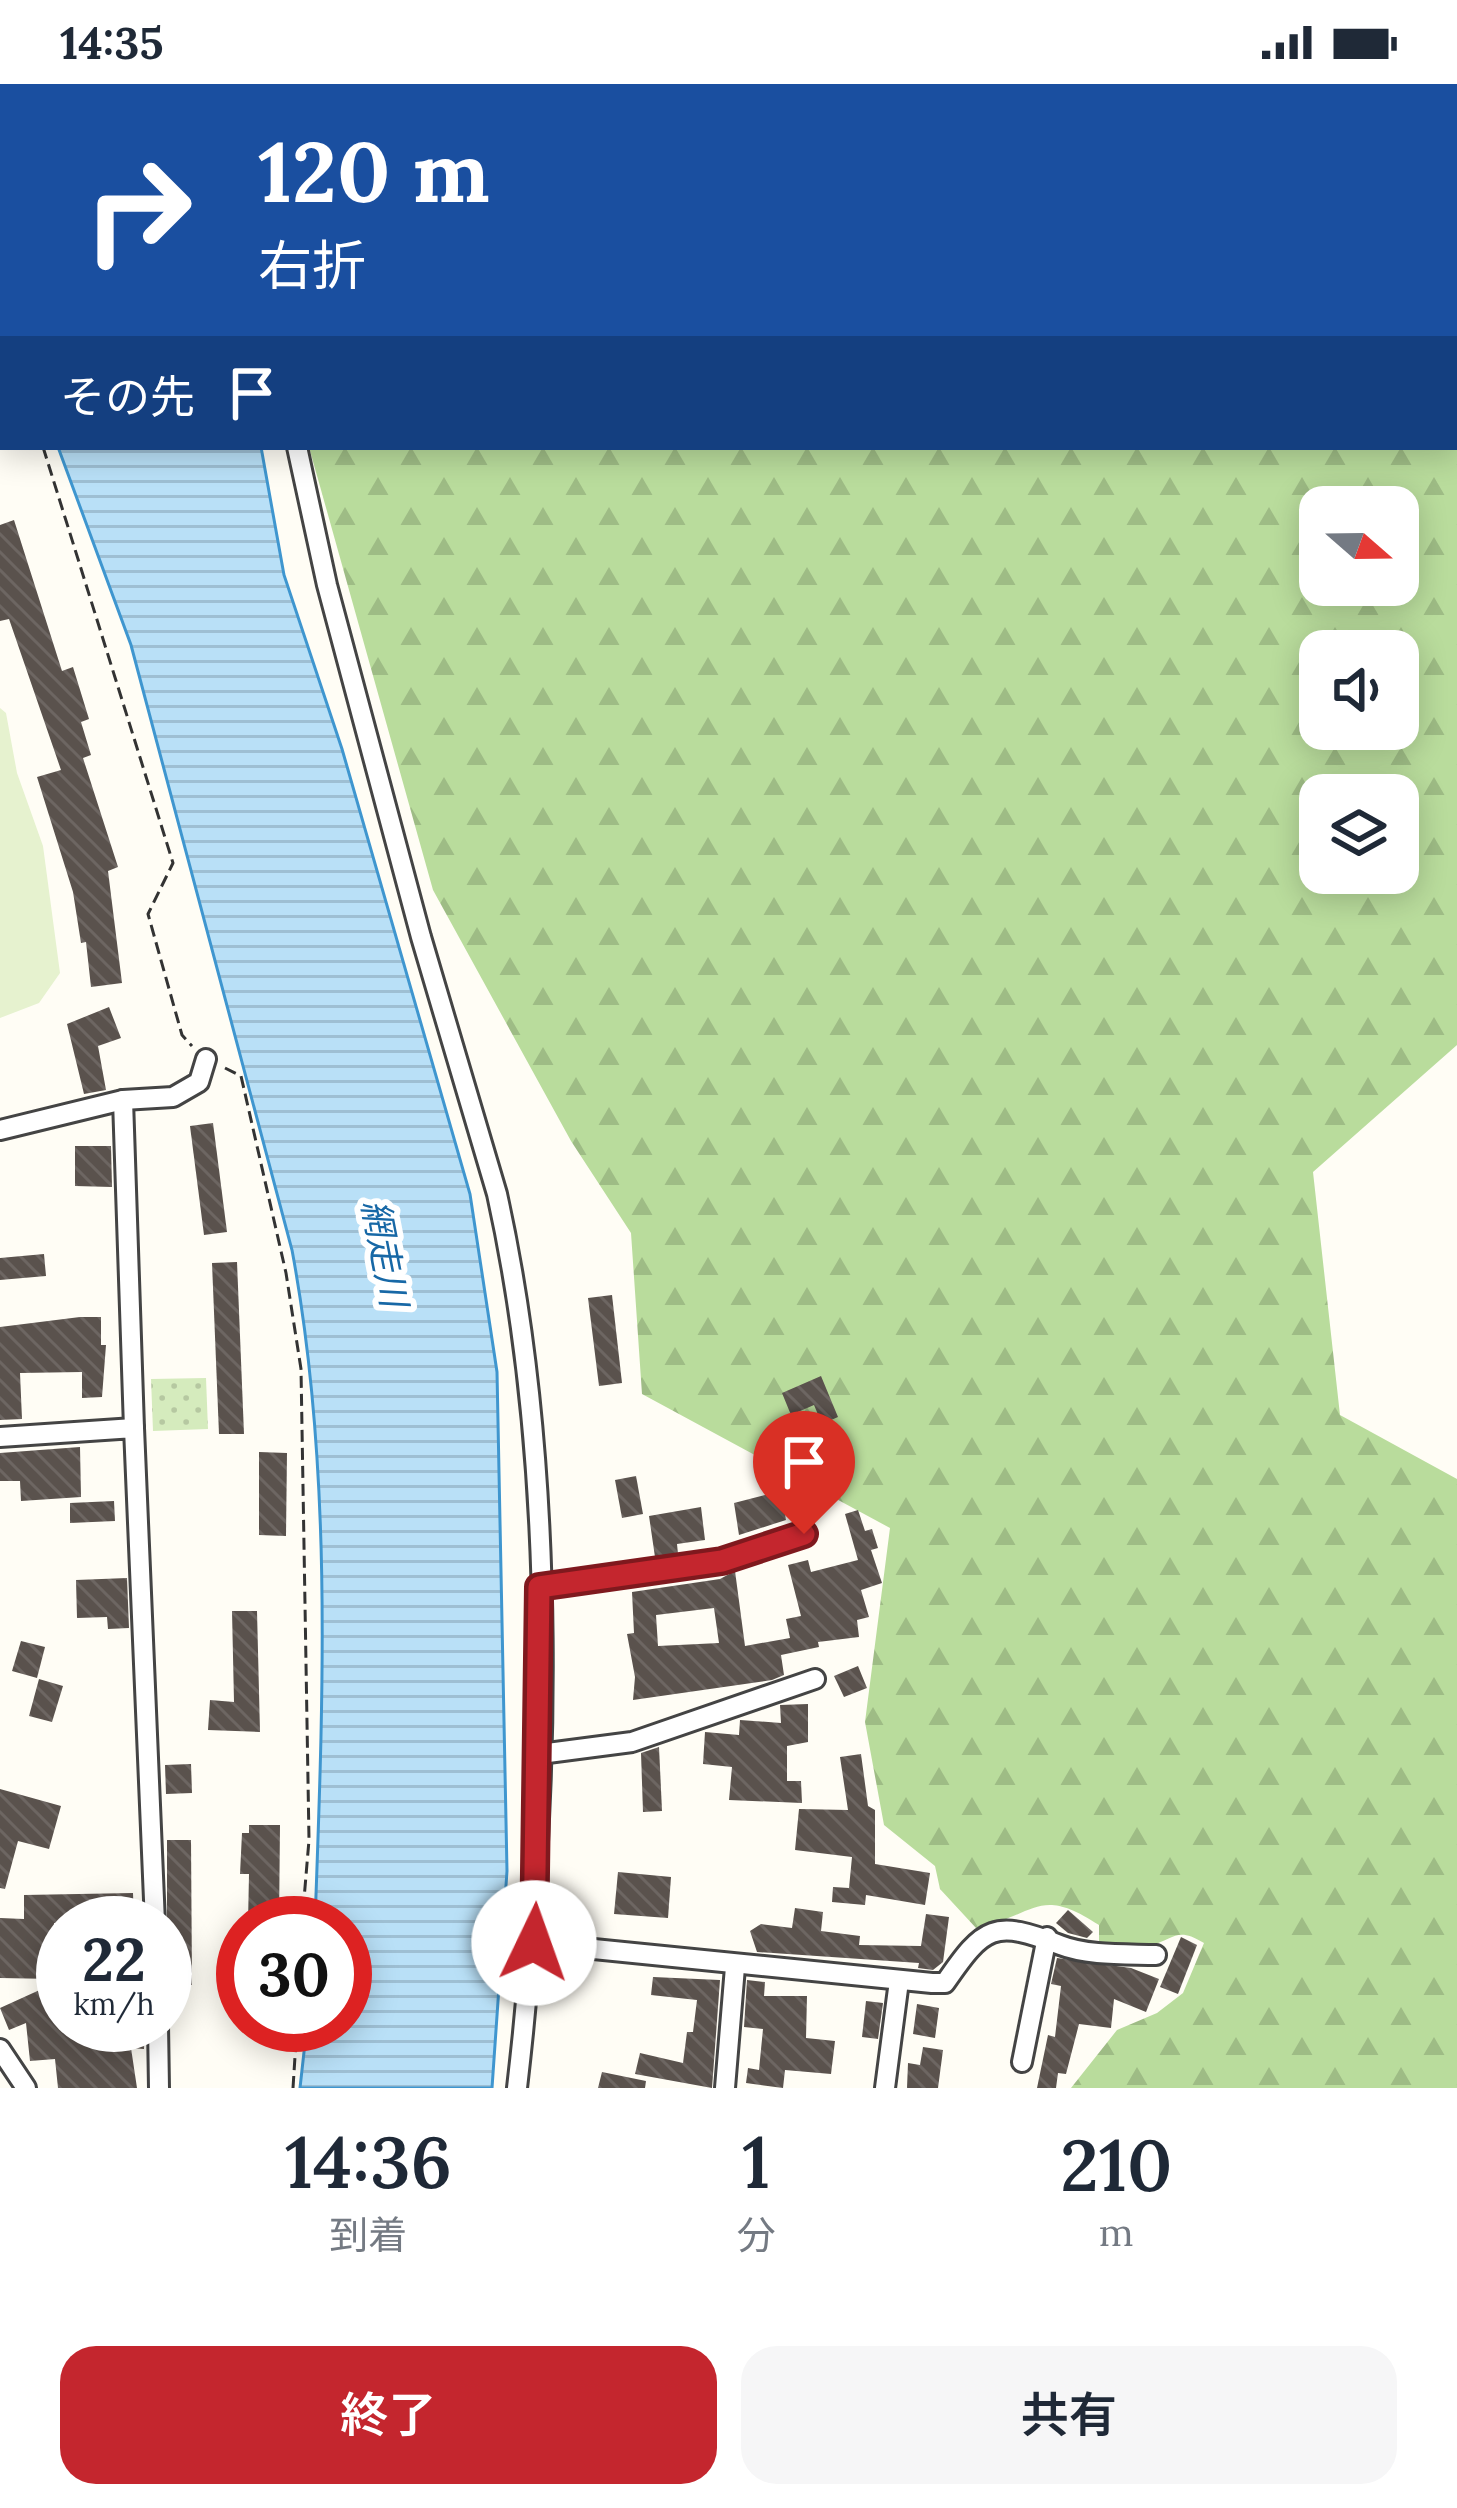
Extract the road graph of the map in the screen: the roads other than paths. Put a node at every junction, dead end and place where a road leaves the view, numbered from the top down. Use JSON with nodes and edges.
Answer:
{"nodes":[{"id":1,"x":298,"y":450,"type":"edge"},
{"id":2,"x":206,"y":1059,"type":"road end"},
{"id":3,"x":123,"y":1100,"type":"junction"},
{"id":4,"x":0,"y":1130,"type":"edge"},
{"id":5,"x":134,"y":1428,"type":"junction"},
{"id":6,"x":0,"y":1437,"type":"edge"},
{"id":7,"x":804,"y":1534,"type":"dead end"},
{"id":8,"x":539,"y":1587,"type":"junction"},
{"id":9,"x":815,"y":1679,"type":"dead end"},
{"id":10,"x":540,"y":1754,"type":"junction"},
{"id":11,"x":153,"y":1896,"type":"edge"},
{"id":12,"x":1047,"y":1937,"type":"junction"},
{"id":13,"x":534,"y":1943,"type":"junction"},
{"id":14,"x":1156,"y":1955,"type":"dead end"},
{"id":15,"x":735,"y":1967,"type":"junction"},
{"id":16,"x":899,"y":1981,"type":"junction"},
{"id":17,"x":0,"y":2049,"type":"edge"},
{"id":18,"x":158,"y":2052,"type":"edge"},
{"id":19,"x":1022,"y":2062,"type":"dead end"},
{"id":20,"x":26,"y":2088,"type":"edge"},
{"id":21,"x":158,"y":2088,"type":"edge"},
{"id":22,"x":517,"y":2088,"type":"edge"},
{"id":23,"x":724,"y":2088,"type":"edge"},
{"id":24,"x":885,"y":2088,"type":"edge"}],
"edges":[{"from":1,"to":8,"type":"street"},
{"from":2,"to":3,"type":"street"},
{"from":3,"to":4,"type":"street"},
{"from":3,"to":5,"type":"street"},
{"from":5,"to":6,"type":"street"},
{"from":5,"to":11,"type":"street"},
{"from":7,"to":8,"type":"street"},
{"from":8,"to":10,"type":"street"},
{"from":9,"to":10,"type":"street"},
{"from":10,"to":13,"type":"street"},
{"from":12,"to":14,"type":"street"},
{"from":12,"to":16,"type":"street"},
{"from":12,"to":19,"type":"street"},
{"from":13,"to":15,"type":"street"},
{"from":13,"to":22,"type":"street"},
{"from":15,"to":16,"type":"street"},
{"from":15,"to":23,"type":"street"},
{"from":16,"to":24,"type":"street"},
{"from":17,"to":20,"type":"street"},
{"from":18,"to":21,"type":"street"}]}
